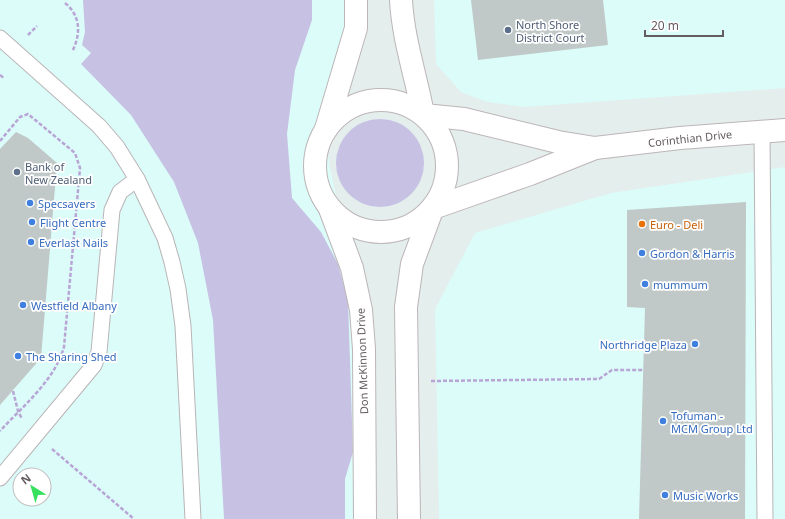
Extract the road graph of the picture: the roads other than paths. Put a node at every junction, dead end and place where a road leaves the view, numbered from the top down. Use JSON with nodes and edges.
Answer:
{"nodes":[{"id":1,"x":356,"y":0,"type":"edge"},
{"id":2,"x":402,"y":0,"type":"edge"},
{"id":3,"x":0,"y":38,"type":"edge"},
{"id":4,"x":423,"y":115,"type":"junction"},
{"id":5,"x":325,"y":130,"type":"junction"},
{"id":6,"x":785,"y":130,"type":"edge"},
{"id":7,"x":762,"y":131,"type":"junction"},
{"id":8,"x":595,"y":148,"type":"junction"},
{"id":9,"x":137,"y":179,"type":"junction"},
{"id":10,"x":433,"y":208,"type":"junction"},
{"id":11,"x":330,"y":209,"type":"junction"},
{"id":12,"x":0,"y":478,"type":"edge"},
{"id":13,"x":193,"y":519,"type":"edge"},
{"id":14,"x":365,"y":519,"type":"edge"},
{"id":15,"x":410,"y":519,"type":"edge"},
{"id":16,"x":764,"y":519,"type":"edge"}],
"edges":[{"from":1,"to":5,"type":"main road"},
{"from":2,"to":4,"type":"main road"},
{"from":3,"to":9,"type":"lane"},
{"from":4,"to":5,"type":"main road"},
{"from":4,"to":8,"type":"main road","name":"Corinthian Drive"},
{"from":4,"to":10,"type":"main road"},
{"from":5,"to":11,"type":"main road"},
{"from":6,"to":7,"type":"main road","name":"Corinthian Drive"},
{"from":7,"to":8,"type":"main road","name":"Corinthian Drive"},
{"from":7,"to":16,"type":"lane"},
{"from":8,"to":10,"type":"main road","name":"Corinthian Drive"},
{"from":9,"to":12,"type":"lane"},
{"from":9,"to":13,"type":"lane"},
{"from":10,"to":11,"type":"main road"},
{"from":10,"to":15,"type":"main road"},
{"from":11,"to":14,"type":"main road","name":"Don McKinnon Drive"}]}
